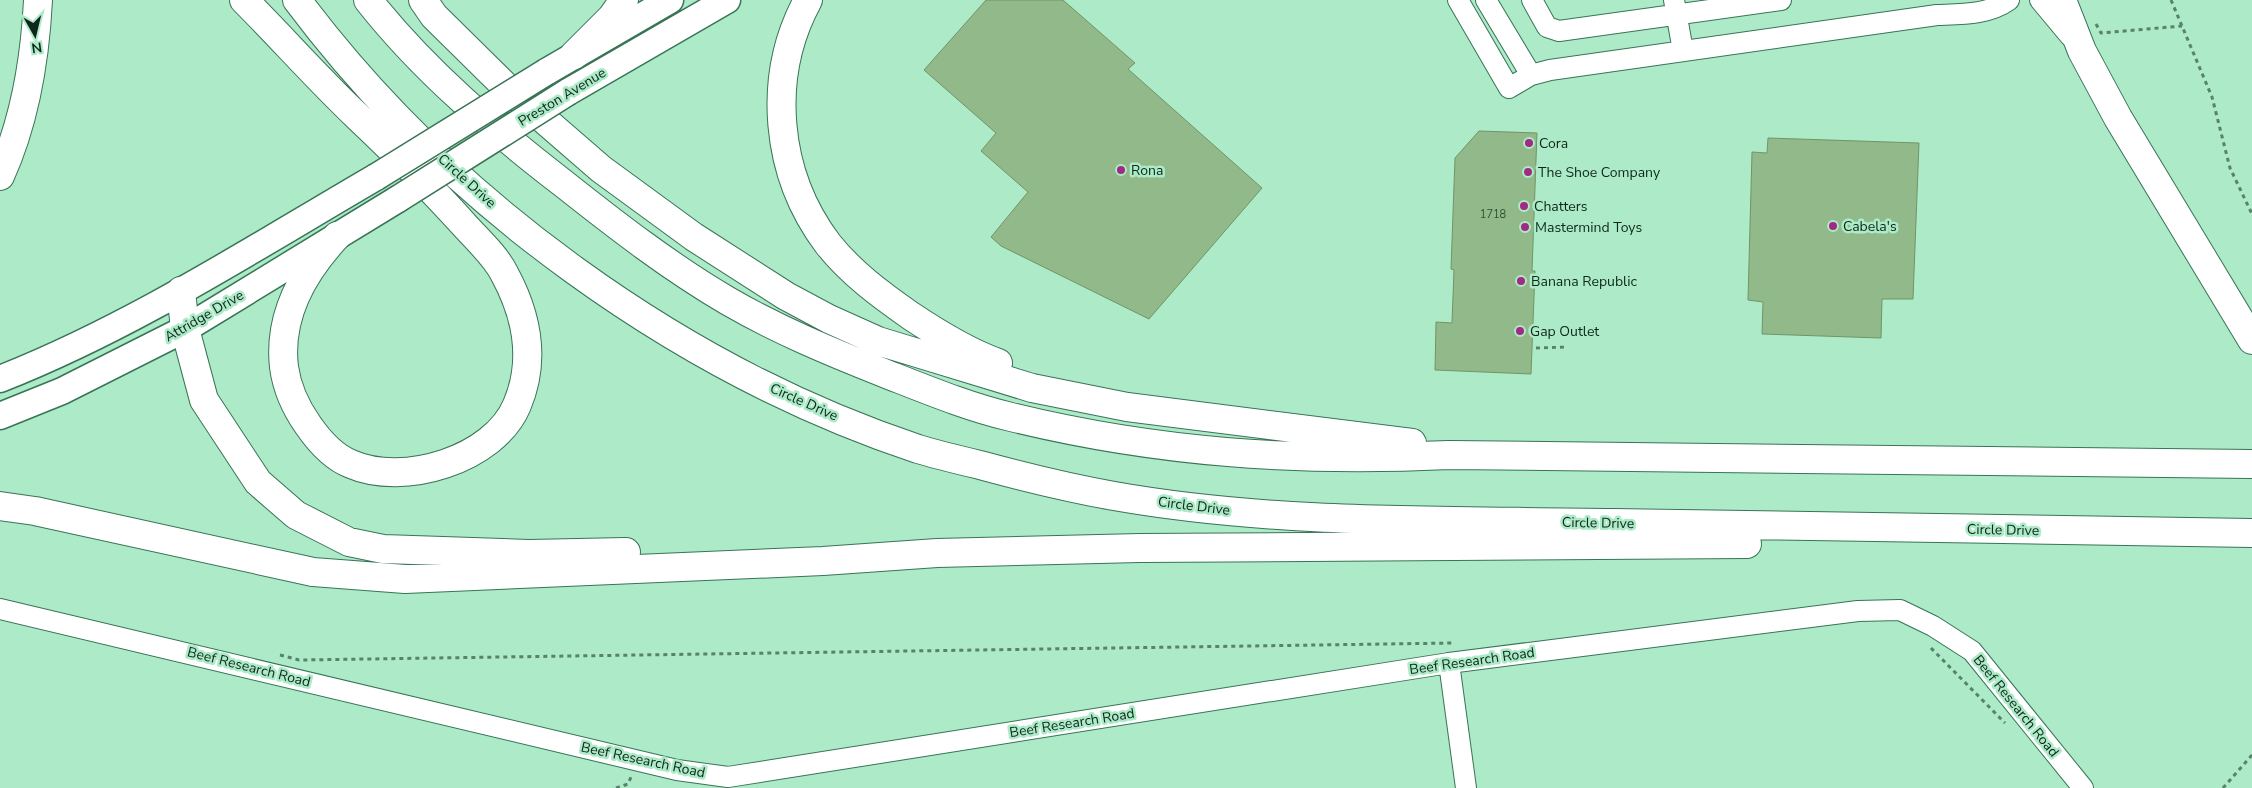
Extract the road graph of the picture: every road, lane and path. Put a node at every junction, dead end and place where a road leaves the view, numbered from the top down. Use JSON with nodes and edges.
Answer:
{"nodes":[{"id":1,"x":38,"y":0,"type":"edge"},
{"id":2,"x":244,"y":0,"type":"edge"},
{"id":3,"x":297,"y":0,"type":"edge"},
{"id":4,"x":368,"y":0,"type":"edge"},
{"id":5,"x":423,"y":0,"type":"edge"},
{"id":6,"x":624,"y":0,"type":"edge"},
{"id":7,"x":670,"y":0,"type":"edge"},
{"id":8,"x":727,"y":0,"type":"edge"},
{"id":9,"x":808,"y":0,"type":"edge"},
{"id":10,"x":1458,"y":0,"type":"edge"},
{"id":11,"x":1486,"y":0,"type":"edge"},
{"id":12,"x":1532,"y":0,"type":"edge"},
{"id":13,"x":1782,"y":0,"type":"edge"},
{"id":14,"x":1961,"y":0,"type":"edge"},
{"id":15,"x":2009,"y":0,"type":"edge"},
{"id":16,"x":2040,"y":0,"type":"edge"},
{"id":17,"x":2062,"y":0,"type":"edge"},
{"id":18,"x":2171,"y":0,"type":"edge"},
{"id":19,"x":1676,"y":8,"type":"edge"},
{"id":20,"x":1933,"y":10,"type":"edge"},
{"id":21,"x":2093,"y":17,"type":"dead end"},
{"id":22,"x":2182,"y":26,"type":"junction"},
{"id":23,"x":1683,"y":51,"type":"junction"},
{"id":24,"x":2082,"y":51,"type":"junction"},
{"id":25,"x":574,"y":55,"type":"junction"},
{"id":26,"x":1531,"y":75,"type":"junction"},
{"id":27,"x":0,"y":176,"type":"edge"},
{"id":28,"x":398,"y":199,"type":"joint"},
{"id":29,"x":2252,"y":214,"type":"edge"},
{"id":30,"x":337,"y":236,"type":"junction"},
{"id":31,"x":181,"y":291,"type":"junction"},
{"id":32,"x":185,"y":329,"type":"junction"},
{"id":33,"x":2252,"y":340,"type":"edge"},
{"id":34,"x":1568,"y":347,"type":"dead end"},
{"id":35,"x":1536,"y":348,"type":"dead end"},
{"id":36,"x":0,"y":379,"type":"edge"},
{"id":37,"x":1127,"y":407,"type":"junction"},
{"id":38,"x":0,"y":416,"type":"edge"},
{"id":39,"x":1449,"y":456,"type":"junction"},
{"id":40,"x":2252,"y":464,"type":"edge"},
{"id":41,"x":0,"y":506,"type":"edge"},
{"id":42,"x":2003,"y":531,"type":"junction"},
{"id":43,"x":2252,"y":533,"type":"edge"},
{"id":44,"x":937,"y":553,"type":"junction"},
{"id":45,"x":0,"y":608,"type":"edge"},
{"id":46,"x":1429,"y":643,"type":"dead end"},
{"id":47,"x":1930,"y":647,"type":"dead end"},
{"id":48,"x":270,"y":653,"type":"dead end"},
{"id":49,"x":1449,"y":663,"type":"junction"},
{"id":50,"x":2008,"y":726,"type":"dead end"},
{"id":51,"x":2252,"y":755,"type":"edge"},
{"id":52,"x":1466,"y":788,"type":"edge"},
{"id":53,"x":2083,"y":788,"type":"edge"},
{"id":54,"x":2223,"y":788,"type":"edge"}],
"edges":[{"from":1,"to":27,"type":"highway"},
{"from":2,"to":30,"type":"highway"},
{"from":3,"to":42,"type":"highway","name":"Circle Drive"},
{"from":4,"to":39,"type":"highway"},
{"from":5,"to":37,"type":"highway"},
{"from":6,"to":25,"type":"highway"},
{"from":7,"to":25,"type":"main road"},
{"from":8,"to":28,"type":"main road","name":"Preston Avenue","bridge":true},
{"from":9,"to":37,"type":"highway"},
{"from":10,"to":26,"type":"street"},
{"from":11,"to":26,"type":"street"},
{"from":12,"to":19,"type":"street"},
{"from":13,"to":19,"type":"street"},
{"from":14,"to":20,"type":"street"},
{"from":15,"to":20,"type":"street"},
{"from":16,"to":24,"type":"street"},
{"from":17,"to":24,"type":"highway"},
{"from":18,"to":22,"type":"path"},
{"from":19,"to":23,"type":"street"},
{"from":20,"to":23,"type":"street"},
{"from":21,"to":22,"type":"path"},
{"from":22,"to":29,"type":"path"},
{"from":23,"to":26,"type":"street"},
{"from":24,"to":33,"type":"highway"},
{"from":25,"to":31,"type":"main road","bridge":true},
{"from":28,"to":30,"type":"main road","name":"Attridge Drive"},
{"from":30,"to":32,"type":"main road","name":"Attridge Drive"},
{"from":31,"to":32,"type":"highway"},
{"from":31,"to":36,"type":"main road"},
{"from":32,"to":38,"type":"main road","name":"Attridge Drive"},
{"from":32,"to":44,"type":"highway"},
{"from":34,"to":35,"type":"path"},
{"from":37,"to":39,"type":"highway"},
{"from":39,"to":40,"type":"highway"},
{"from":41,"to":44,"type":"highway"},
{"from":42,"to":43,"type":"highway","name":"Circle Drive"},
{"from":42,"to":44,"type":"highway"},
{"from":45,"to":49,"type":"street","name":"Beef Research Road"},
{"from":46,"to":48,"type":"path"},
{"from":47,"to":50,"type":"path"},
{"from":49,"to":52,"type":"street"},
{"from":49,"to":53,"type":"street","name":"Beef Research Road"},
{"from":51,"to":54,"type":"path"}]}
